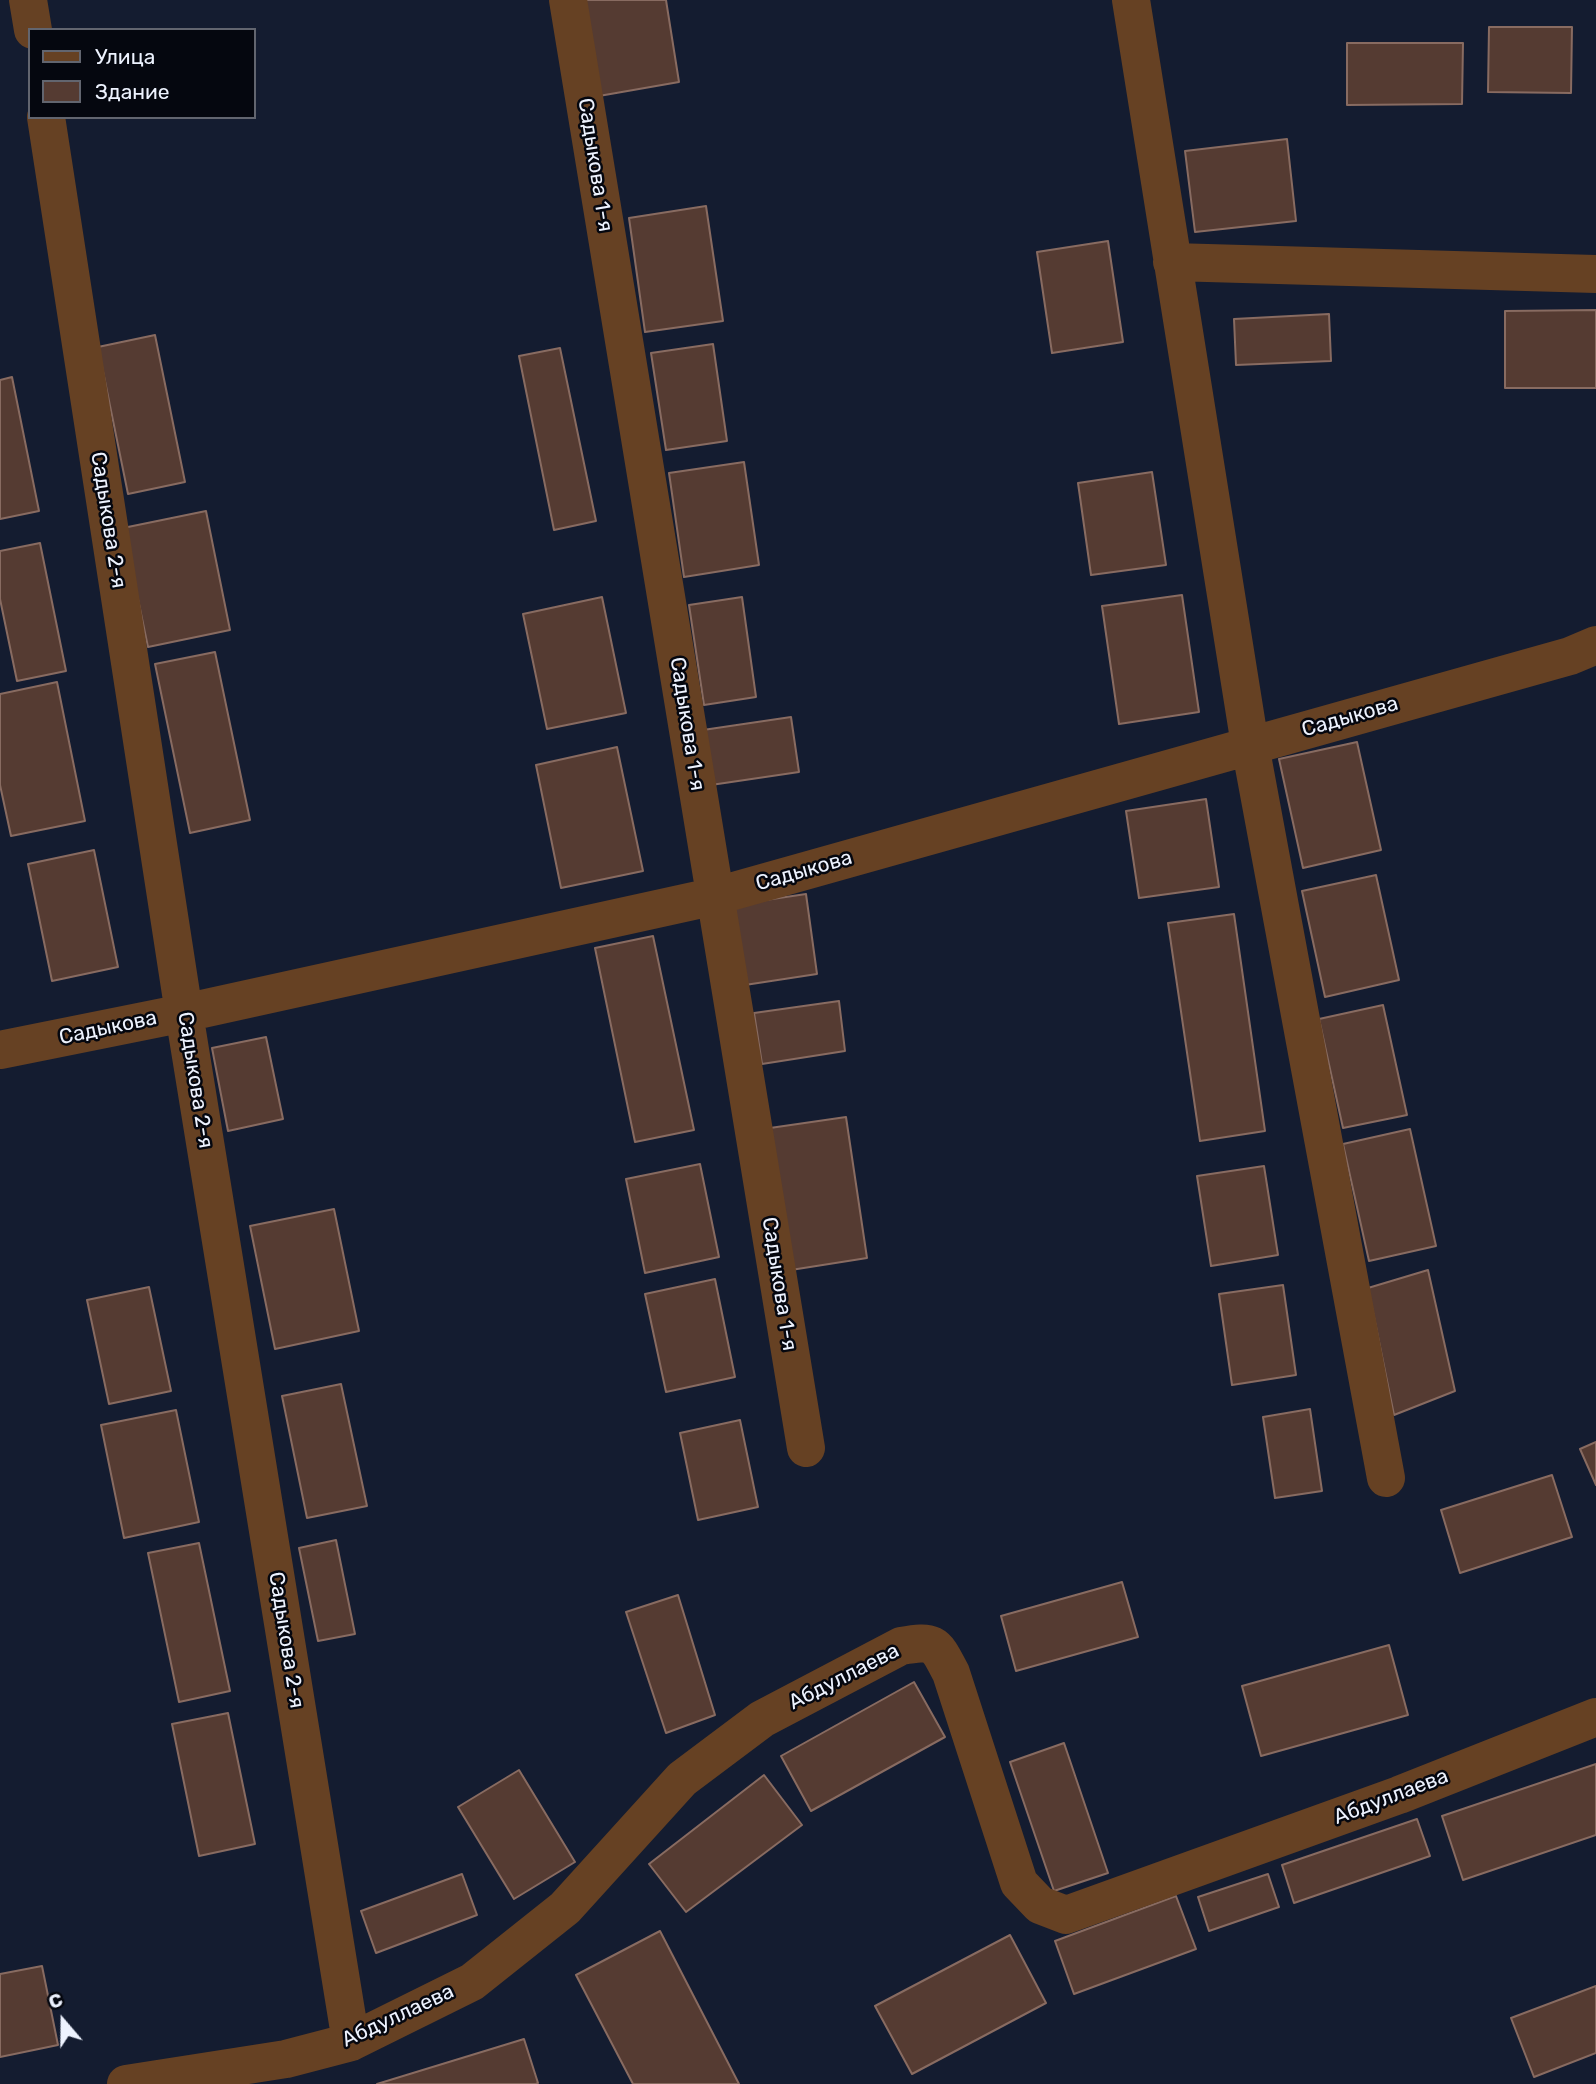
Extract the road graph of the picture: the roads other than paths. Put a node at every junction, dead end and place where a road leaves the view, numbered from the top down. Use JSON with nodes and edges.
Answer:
{"nodes":[{"id":1,"x":28,"y":0,"type":"edge"},
{"id":2,"x":568,"y":0,"type":"edge"},
{"id":3,"x":1131,"y":0,"type":"edge"},
{"id":4,"x":33,"y":28,"type":"edge"},
{"id":5,"x":46,"y":119,"type":"edge"},
{"id":6,"x":1172,"y":262,"type":"junction"},
{"id":7,"x":1596,"y":274,"type":"edge"},
{"id":8,"x":1596,"y":645,"type":"edge"},
{"id":9,"x":1250,"y":746,"type":"junction"},
{"id":10,"x":716,"y":896,"type":"junction"},
{"id":11,"x":184,"y":1013,"type":"junction"},
{"id":12,"x":0,"y":1050,"type":"edge"},
{"id":13,"x":806,"y":1448,"type":"dead end"},
{"id":14,"x":1386,"y":1478,"type":"dead end"},
{"id":15,"x":1596,"y":1717,"type":"edge"},
{"id":16,"x":351,"y":2042,"type":"junction"},
{"id":17,"x":290,"y":2071,"type":"edge"},
{"id":18,"x":126,"y":2084,"type":"edge"}],
"edges":[{"from":1,"to":4,"type":"street"},
{"from":2,"to":10,"type":"street","name":"Садыкова 1-я"},
{"from":3,"to":6,"type":"street"},
{"from":5,"to":11,"type":"street","name":"Садыкова 2-я"},
{"from":6,"to":7,"type":"street"},
{"from":6,"to":9,"type":"street"},
{"from":8,"to":9,"type":"street","name":"Садыкова"},
{"from":9,"to":10,"type":"street","name":"Садыкова"},
{"from":9,"to":14,"type":"street"},
{"from":10,"to":11,"type":"street","name":"Садыкова"},
{"from":10,"to":13,"type":"street","name":"Садыкова 1-я"},
{"from":11,"to":12,"type":"street","name":"Садыкова"},
{"from":11,"to":16,"type":"street","name":"Садыкова 2-я"},
{"from":15,"to":16,"type":"street","name":"Абдуллаева"},
{"from":16,"to":17,"type":"street","name":"Абдуллаева"},
{"from":17,"to":18,"type":"street","name":"Абдуллаева"}]}
